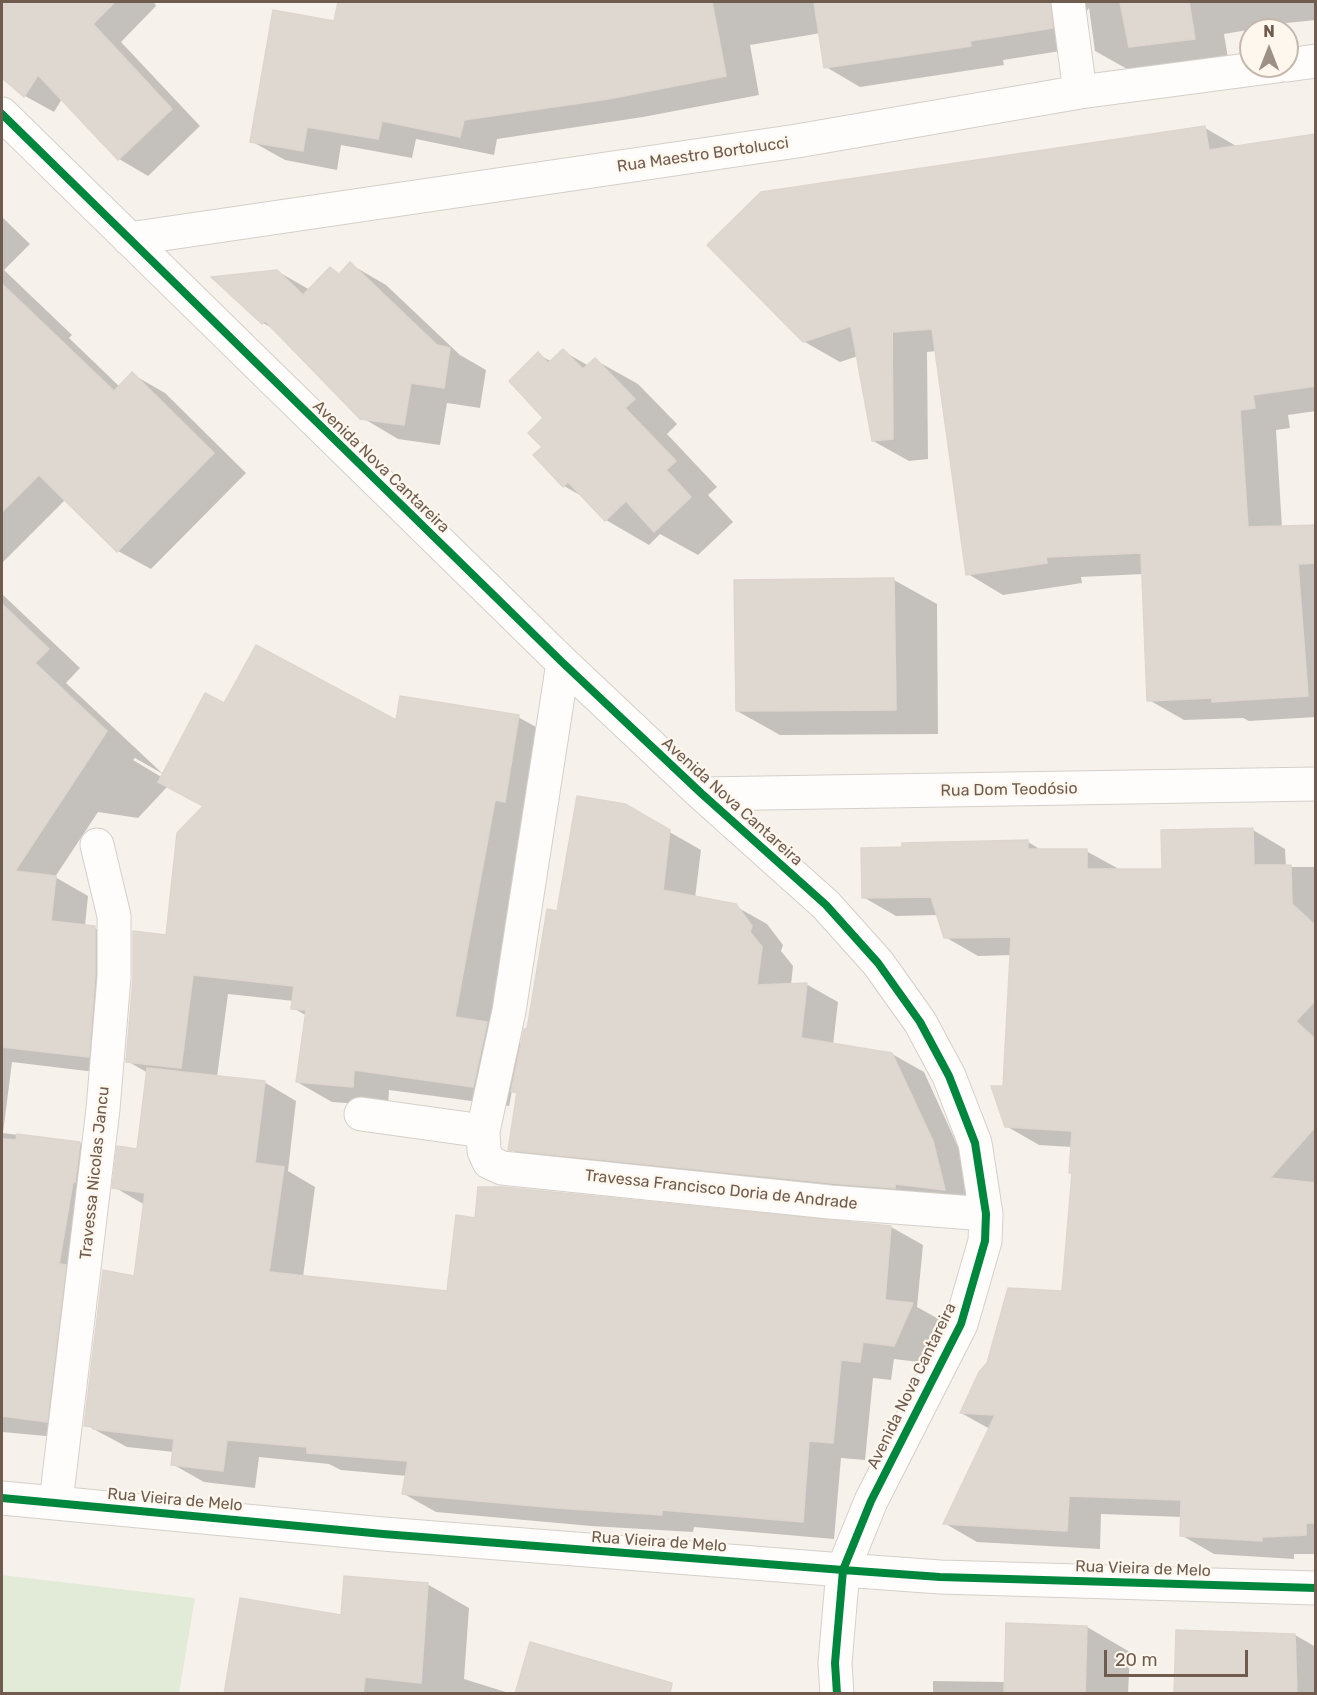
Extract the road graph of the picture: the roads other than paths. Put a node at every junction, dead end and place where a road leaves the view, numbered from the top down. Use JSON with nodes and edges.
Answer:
{"nodes":[{"id":1,"x":1068,"y":2,"type":"edge"},
{"id":2,"x":1316,"y":61,"type":"edge"},
{"id":3,"x":1299,"y":63,"type":"edge"},
{"id":4,"x":1239,"y":71,"type":"edge"},
{"id":5,"x":1080,"y":92,"type":"junction"},
{"id":6,"x":2,"y":114,"type":"edge"},
{"id":7,"x":129,"y":239,"type":"junction"},
{"id":8,"x":562,"y":663,"type":"junction"},
{"id":9,"x":1316,"y":784,"type":"edge"},
{"id":10,"x":702,"y":794,"type":"junction"},
{"id":11,"x":98,"y":845,"type":"dead end"},
{"id":12,"x":361,"y":1114,"type":"dead end"},
{"id":13,"x":483,"y":1131,"type":"junction"},
{"id":14,"x":986,"y":1214,"type":"junction"},
{"id":15,"x":2,"y":1497,"type":"edge"},
{"id":16,"x":56,"y":1502,"type":"junction"},
{"id":17,"x":843,"y":1570,"type":"junction"},
{"id":18,"x":1316,"y":1588,"type":"edge"},
{"id":19,"x":837,"y":1694,"type":"edge"}],
"edges":[{"from":1,"to":5,"type":"street"},
{"from":2,"to":3,"type":"street"},
{"from":4,"to":5,"type":"street","name":"Rua Maestro Bortolucci"},
{"from":5,"to":7,"type":"street","name":"Rua Maestro Bortolucci"},
{"from":6,"to":7,"type":"street","name":"Avenida Nova Cantareira"},
{"from":7,"to":8,"type":"street","name":"Avenida Nova Cantareira"},
{"from":8,"to":10,"type":"street","name":"Avenida Nova Cantareira"},
{"from":8,"to":13,"type":"street","name":"Travessa Francisco Doria de Andrade"},
{"from":9,"to":10,"type":"street","name":"Rua Dom Teodósio"},
{"from":10,"to":14,"type":"street","name":"Avenida Nova Cantareira"},
{"from":11,"to":16,"type":"street","name":"Travessa Nicolas Jancu"},
{"from":12,"to":13,"type":"street"},
{"from":13,"to":14,"type":"street","name":"Travessa Francisco Doria de Andrade"},
{"from":14,"to":17,"type":"street","name":"Avenida Nova Cantareira"},
{"from":15,"to":16,"type":"street","name":"Rua Vieira de Melo"},
{"from":16,"to":17,"type":"street","name":"Rua Vieira de Melo"},
{"from":17,"to":18,"type":"street","name":"Rua Vieira de Melo"},
{"from":17,"to":19,"type":"street","name":"Avenida Nova Cantareira"}]}
